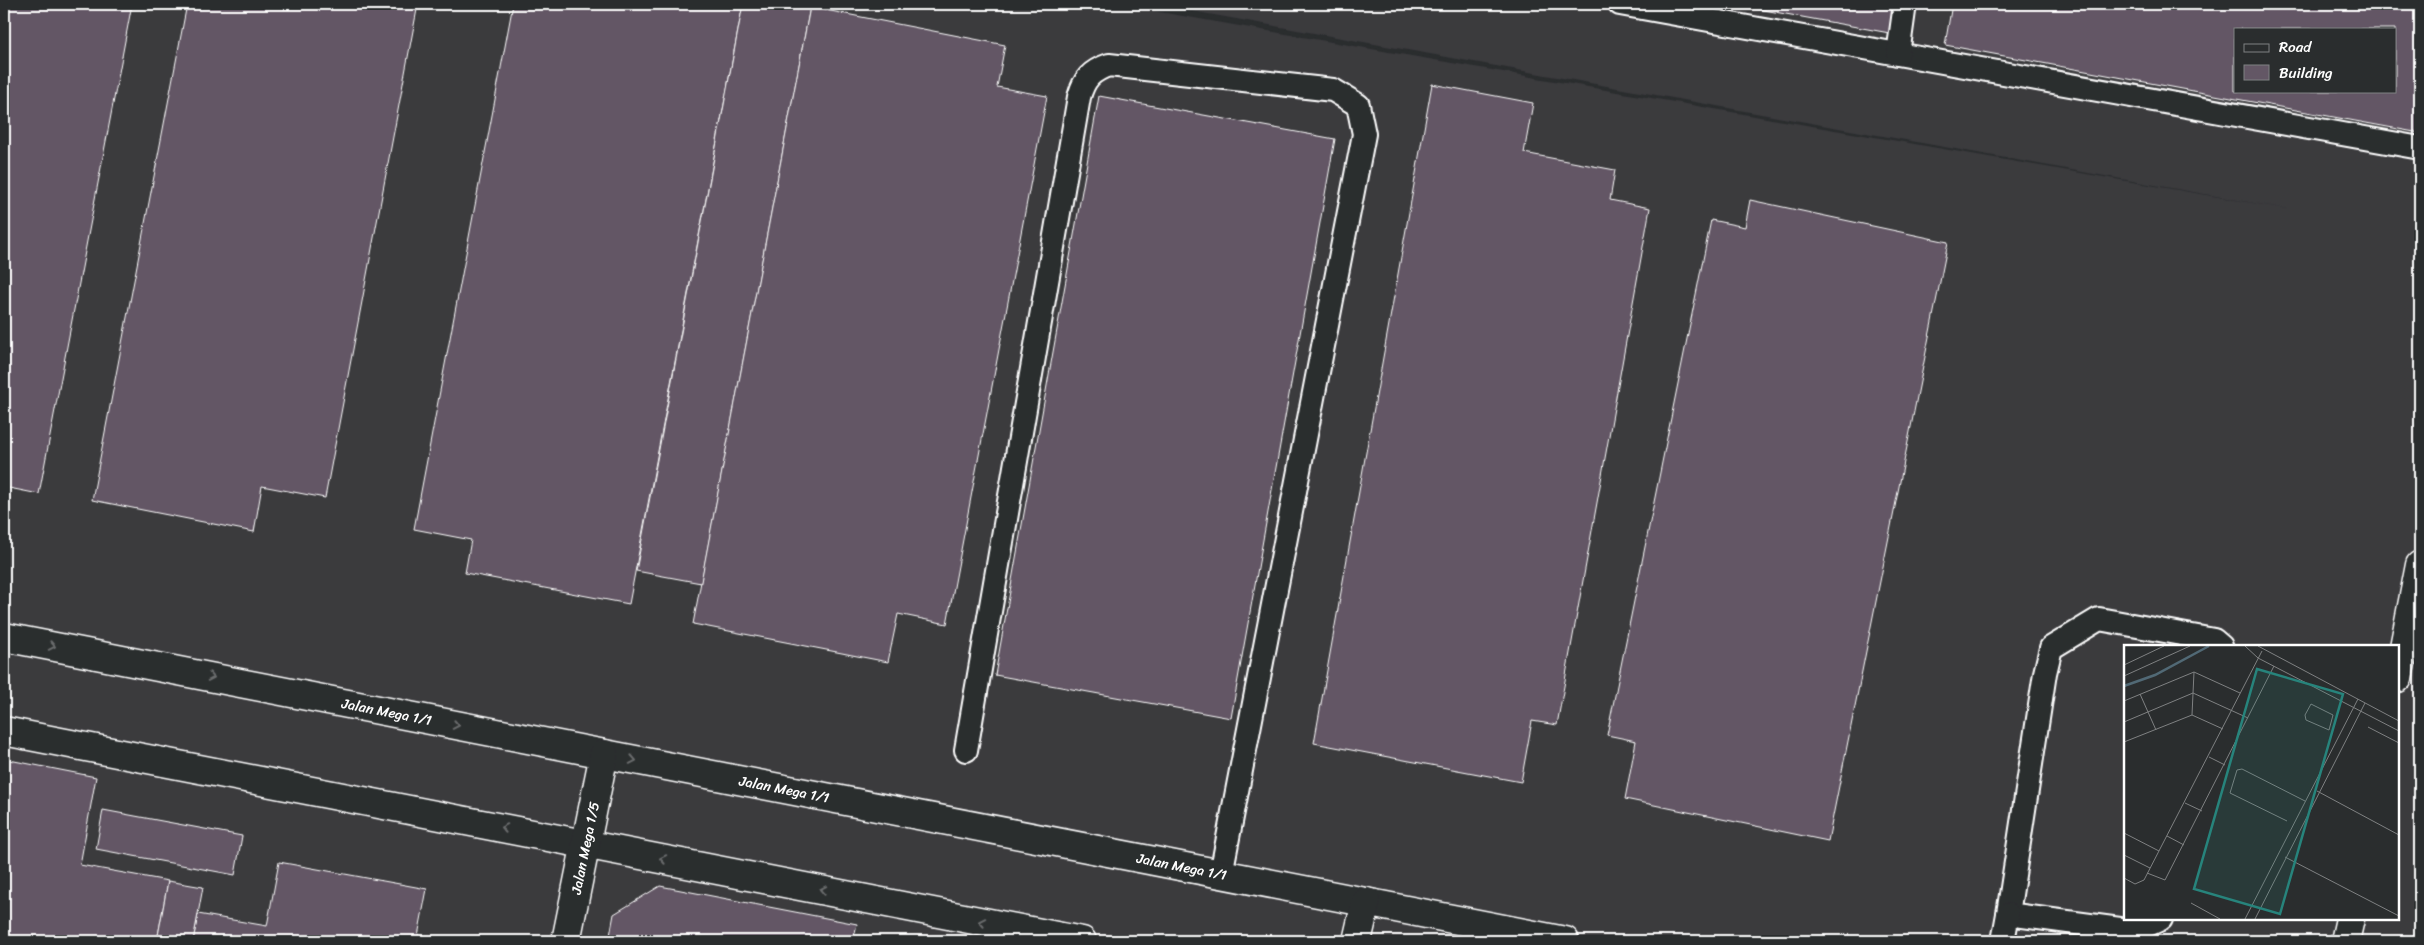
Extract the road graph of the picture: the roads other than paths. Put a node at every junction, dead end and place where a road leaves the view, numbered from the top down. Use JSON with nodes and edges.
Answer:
{"nodes":[{"id":1,"x":1620,"y":4,"type":"edge"},
{"id":2,"x":1905,"y":4,"type":"edge"},
{"id":3,"x":1898,"y":54,"type":"junction"},
{"id":4,"x":2420,"y":148,"type":"edge"},
{"id":5,"x":2420,"y":565,"type":"edge"},
{"id":6,"x":4,"y":637,"type":"edge"},
{"id":7,"x":2220,"y":645,"type":"edge"},
{"id":8,"x":2399,"y":673,"type":"edge"},
{"id":9,"x":4,"y":731,"type":"edge"},
{"id":10,"x":966,"y":750,"type":"dead end"},
{"id":11,"x":604,"y":754,"type":"junction"},
{"id":12,"x":585,"y":844,"type":"junction"},
{"id":13,"x":1221,"y":874,"type":"junction"},
{"id":14,"x":1366,"y":902,"type":"junction"},
{"id":15,"x":2008,"y":914,"type":"junction"},
{"id":16,"x":2159,"y":920,"type":"edge"},
{"id":17,"x":2350,"y":920,"type":"edge"},
{"id":18,"x":566,"y":941,"type":"edge"},
{"id":19,"x":1082,"y":941,"type":"edge"},
{"id":20,"x":1357,"y":941,"type":"edge"},
{"id":21,"x":1565,"y":941,"type":"edge"},
{"id":22,"x":2003,"y":941,"type":"edge"},
{"id":23,"x":2345,"y":941,"type":"edge"}],
"edges":[{"from":1,"to":3,"type":"lane"},
{"from":2,"to":3,"type":"lane"},
{"from":3,"to":4,"type":"lane"},
{"from":5,"to":8,"type":"street"},
{"from":6,"to":11,"type":"street","name":"Jalan Mega 1/1","one_way":true},
{"from":7,"to":15,"type":"lane"},
{"from":12,"to":9,"type":"street","one_way":true},
{"from":10,"to":13,"type":"lane"},
{"from":11,"to":12,"type":"street","name":"Jalan Mega 1/5"},
{"from":11,"to":13,"type":"street","name":"Jalan Mega 1/1","one_way":true},
{"from":12,"to":18,"type":"street","name":"Jalan Mega 1/5"},
{"from":19,"to":12,"type":"street","one_way":true},
{"from":13,"to":14,"type":"street","name":"Jalan Mega 1/1"},
{"from":14,"to":20,"type":"street"},
{"from":14,"to":21,"type":"street","name":"Jalan Mega 1/1"},
{"from":15,"to":16,"type":"lane"},
{"from":15,"to":22,"type":"lane"},
{"from":17,"to":23,"type":"street"}]}
